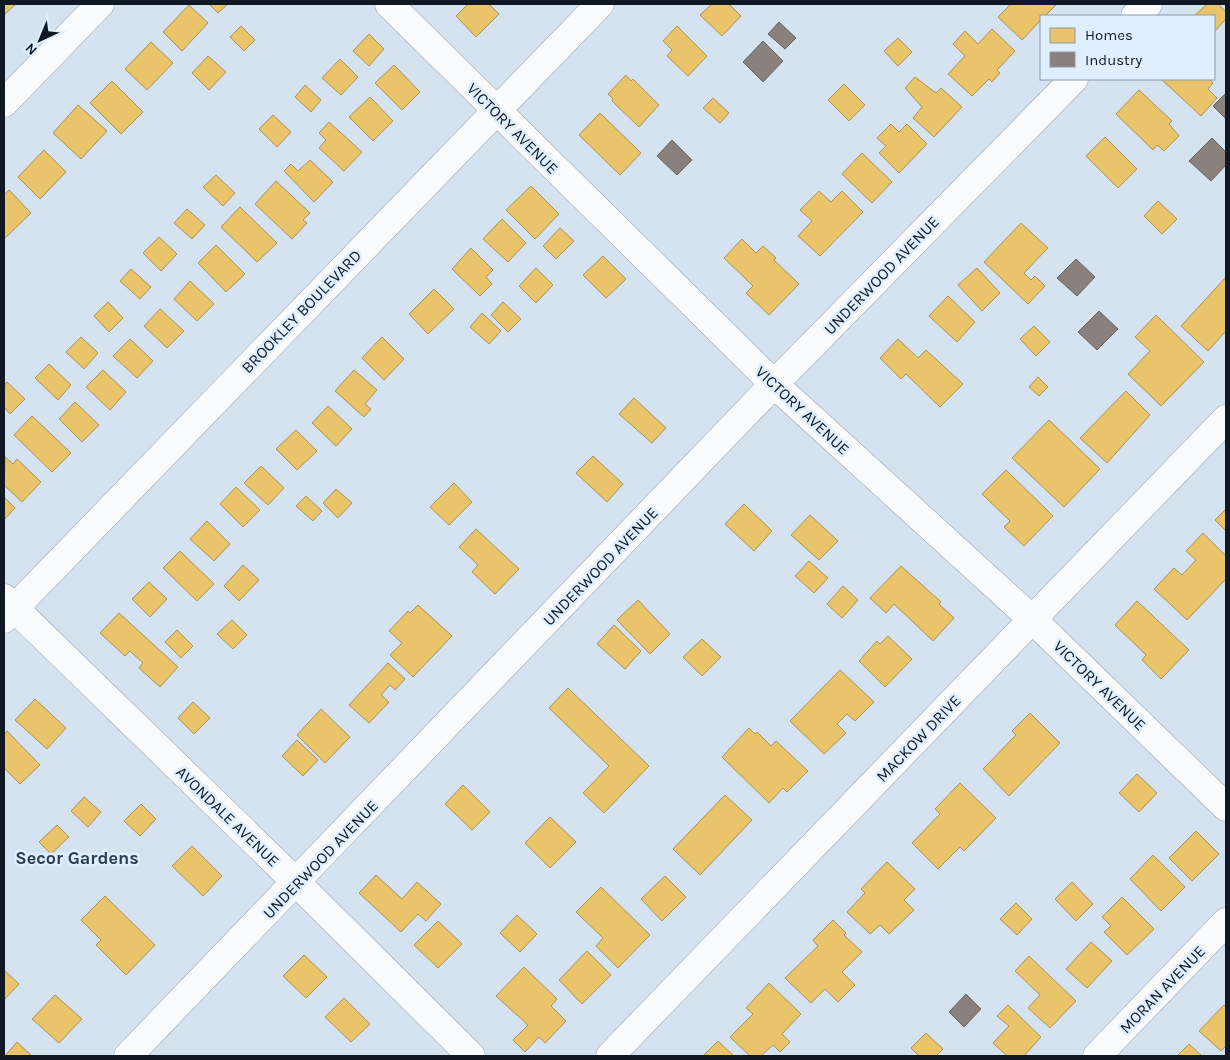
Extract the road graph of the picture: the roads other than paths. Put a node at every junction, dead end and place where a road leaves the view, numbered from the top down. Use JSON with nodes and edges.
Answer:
{"nodes":[{"id":1,"x":100,"y":4,"type":"edge"},
{"id":2,"x":389,"y":4,"type":"edge"},
{"id":3,"x":600,"y":4,"type":"edge"},
{"id":4,"x":1148,"y":4,"type":"edge"},
{"id":5,"x":1136,"y":15,"type":"edge"},
{"id":6,"x":1073,"y":80,"type":"edge"},
{"id":7,"x":4,"y":103,"type":"edge"},
{"id":8,"x":495,"y":110,"type":"junction"},
{"id":9,"x":774,"y":384,"type":"junction"},
{"id":10,"x":1226,"y":419,"type":"edge"},
{"id":11,"x":7,"y":609,"type":"edge"},
{"id":12,"x":1033,"y":620,"type":"junction"},
{"id":13,"x":1226,"y":807,"type":"edge"},
{"id":14,"x":297,"y":883,"type":"junction"},
{"id":15,"x":1226,"y":922,"type":"edge"},
{"id":16,"x":128,"y":1056,"type":"edge"},
{"id":17,"x":471,"y":1056,"type":"edge"},
{"id":18,"x":610,"y":1056,"type":"edge"},
{"id":19,"x":1097,"y":1056,"type":"edge"}],
"edges":[{"from":1,"to":7,"type":"street"},
{"from":2,"to":8,"type":"street","name":"VICTORY AVENUE"},
{"from":3,"to":8,"type":"street","name":"BROOKLEY BOULEVARD"},
{"from":4,"to":5,"type":"street"},
{"from":6,"to":9,"type":"street","name":"UNDERWOOD AVENUE"},
{"from":8,"to":9,"type":"street","name":"VICTORY AVENUE"},
{"from":8,"to":11,"type":"street","name":"BROOKLEY BOULEVARD"},
{"from":9,"to":12,"type":"street","name":"VICTORY AVENUE"},
{"from":9,"to":14,"type":"street","name":"UNDERWOOD AVENUE"},
{"from":10,"to":12,"type":"street","name":"MACKOW DRIVE"},
{"from":11,"to":14,"type":"street","name":"AVONDALE AVENUE"},
{"from":12,"to":13,"type":"street","name":"VICTORY AVENUE"},
{"from":12,"to":18,"type":"street","name":"MACKOW DRIVE"},
{"from":14,"to":16,"type":"street","name":"UNDERWOOD AVENUE"},
{"from":14,"to":17,"type":"street","name":"AVONDALE AVENUE"},
{"from":15,"to":19,"type":"street","name":"MORAN AVENUE"}]}
